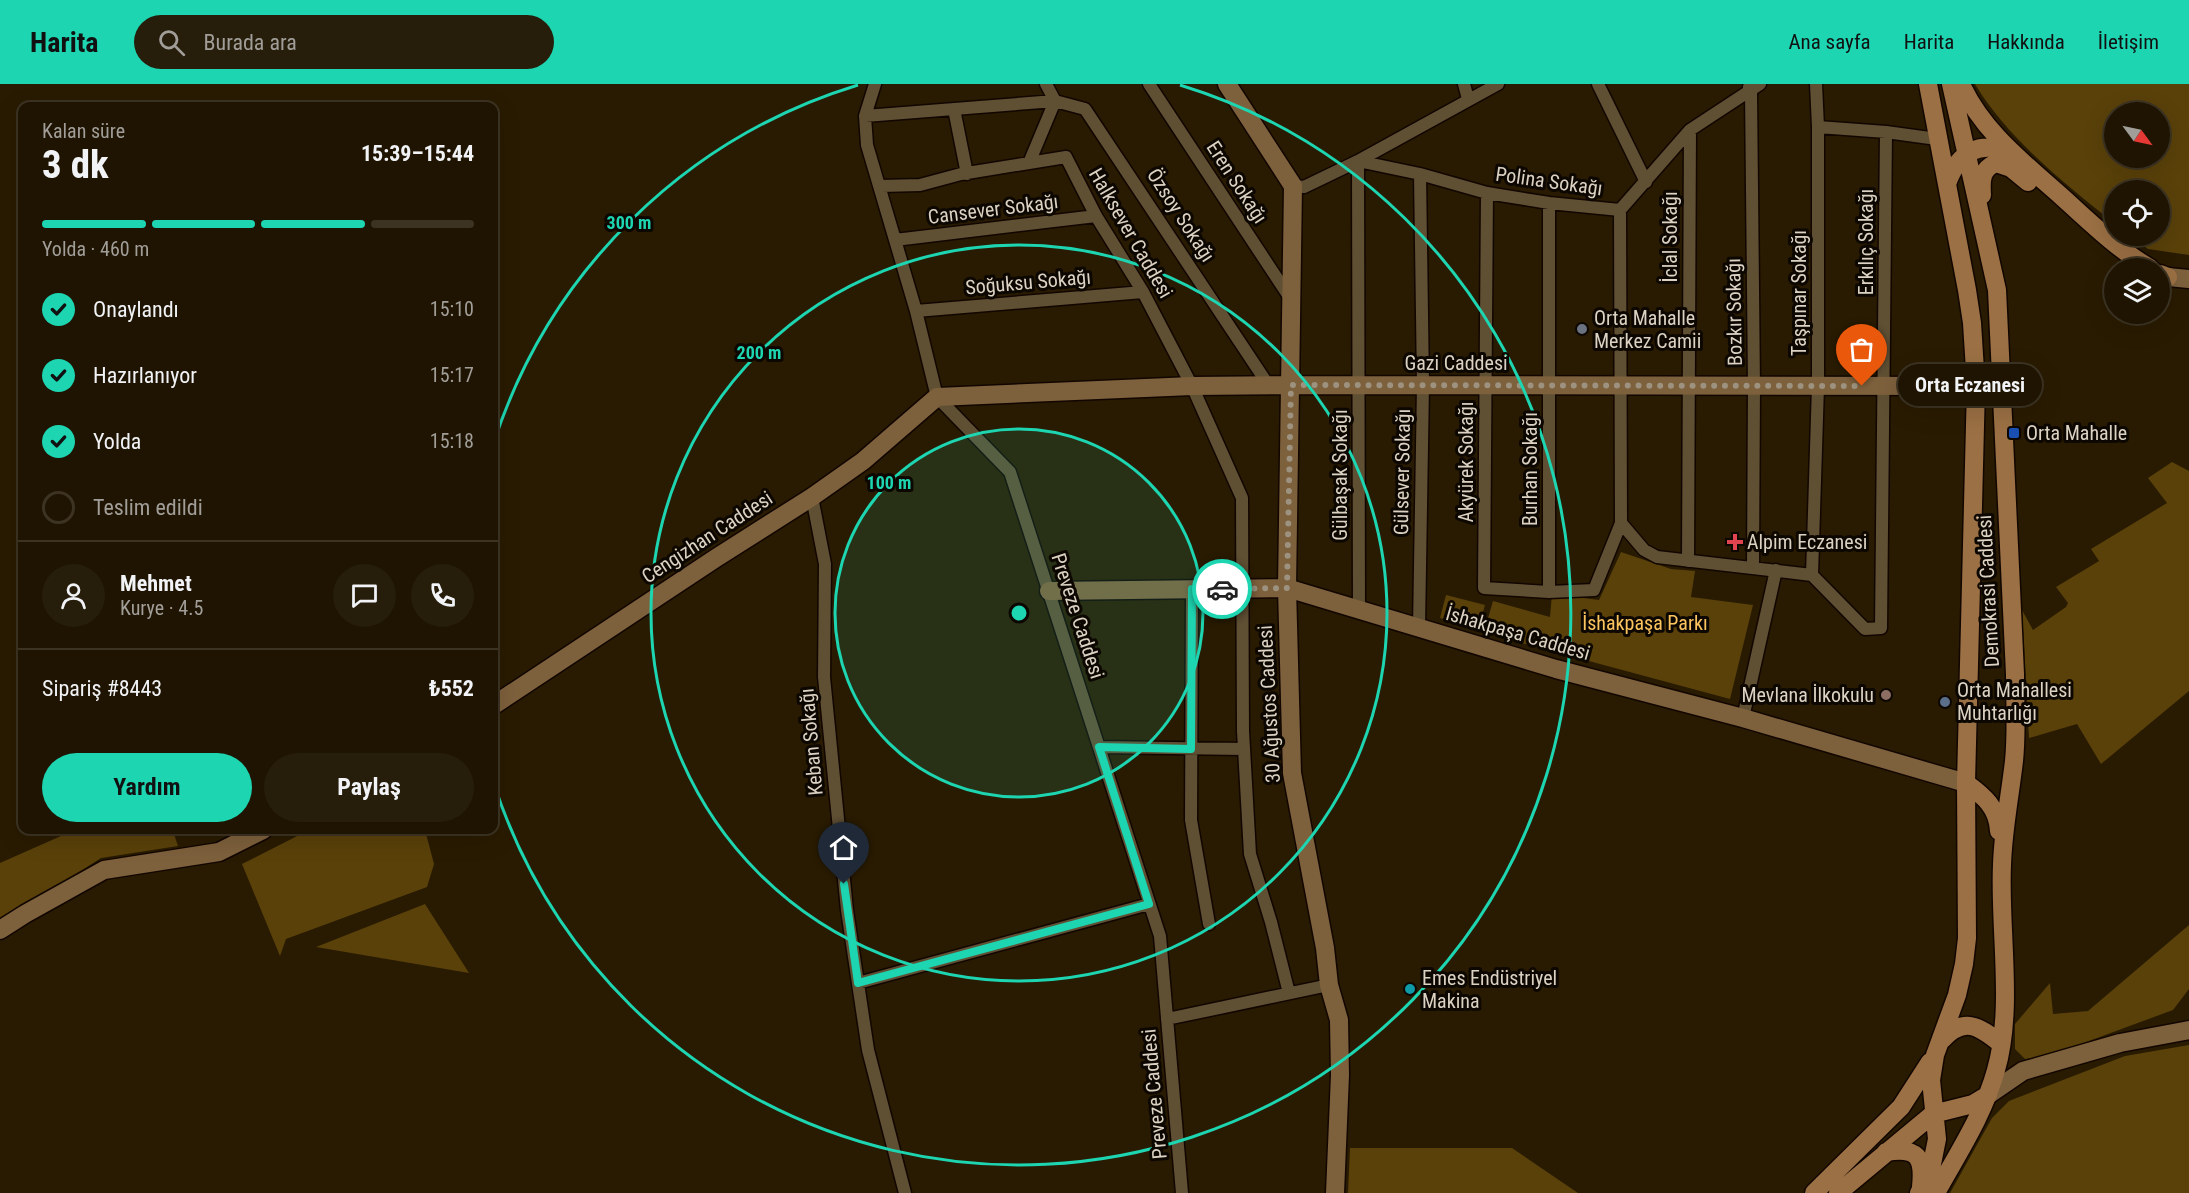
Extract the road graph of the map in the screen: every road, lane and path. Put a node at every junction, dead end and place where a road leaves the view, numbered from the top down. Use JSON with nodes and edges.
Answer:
{"nodes":[{"id":1,"x":875,"y":84,"type":"edge"},
{"id":2,"x":1046,"y":84,"type":"edge"},
{"id":3,"x":1149,"y":84,"type":"edge"},
{"id":4,"x":1227,"y":84,"type":"edge"},
{"id":5,"x":1464,"y":84,"type":"edge"},
{"id":6,"x":1498,"y":84,"type":"edge"},
{"id":7,"x":1598,"y":84,"type":"edge"},
{"id":8,"x":1816,"y":84,"type":"edge"},
{"id":9,"x":1928,"y":84,"type":"edge"},
{"id":10,"x":1951,"y":84,"type":"edge"},
{"id":11,"x":1961,"y":84,"type":"edge"},
{"id":12,"x":1753,"y":86,"type":"edge"},
{"id":13,"x":1468,"y":99,"type":"junction"},
{"id":14,"x":1055,"y":101,"type":"junction"},
{"id":15,"x":954,"y":109,"type":"junction"},
{"id":16,"x":865,"y":116,"type":"junction"},
{"id":17,"x":1818,"y":127,"type":"junction"},
{"id":18,"x":1690,"y":130,"type":"junction"},
{"id":19,"x":1886,"y":132,"type":"junction"},
{"id":20,"x":1937,"y":139,"type":"junction"},
{"id":21,"x":1967,"y":154,"type":"junction"},
{"id":22,"x":2019,"y":158,"type":"junction"},
{"id":23,"x":1358,"y":161,"type":"junction"},
{"id":24,"x":1029,"y":163,"type":"junction"},
{"id":25,"x":967,"y":174,"type":"junction"},
{"id":26,"x":1420,"y":174,"type":"junction"},
{"id":27,"x":1646,"y":182,"type":"junction"},
{"id":28,"x":1947,"y":184,"type":"junction"},
{"id":29,"x":881,"y":186,"type":"junction"},
{"id":30,"x":1293,"y":186,"type":"junction"},
{"id":31,"x":1487,"y":192,"type":"junction"},
{"id":32,"x":1549,"y":203,"type":"junction"},
{"id":33,"x":1620,"y":210,"type":"junction"},
{"id":34,"x":1096,"y":216,"type":"junction"},
{"id":35,"x":1984,"y":232,"type":"junction"},
{"id":36,"x":895,"y":240,"type":"junction"},
{"id":37,"x":2117,"y":258,"type":"edge"},
{"id":38,"x":2135,"y":258,"type":"edge"},
{"id":39,"x":2170,"y":277,"type":"edge"},
{"id":40,"x":2189,"y":279,"type":"edge"},
{"id":41,"x":1143,"y":292,"type":"junction"},
{"id":42,"x":1292,"y":301,"type":"junction"},
{"id":43,"x":916,"y":311,"type":"junction"},
{"id":44,"x":2000,"y":352,"type":"junction"},
{"id":45,"x":1291,"y":385,"type":"junction"},
{"id":46,"x":1360,"y":385,"type":"junction"},
{"id":47,"x":1423,"y":385,"type":"junction"},
{"id":48,"x":1485,"y":385,"type":"junction"},
{"id":49,"x":1550,"y":385,"type":"junction"},
{"id":50,"x":1621,"y":385,"type":"junction"},
{"id":51,"x":1689,"y":385,"type":"junction"},
{"id":52,"x":1884,"y":385,"type":"junction"},
{"id":53,"x":1192,"y":386,"type":"junction"},
{"id":54,"x":1269,"y":386,"type":"junction"},
{"id":55,"x":1754,"y":386,"type":"junction"},
{"id":56,"x":1818,"y":386,"type":"junction"},
{"id":57,"x":1976,"y":386,"type":"junction"},
{"id":58,"x":937,"y":397,"type":"junction"},
{"id":59,"x":812,"y":497,"type":"junction"},
{"id":60,"x":1620,"y":523,"type":"junction"},
{"id":61,"x":1688,"y":561,"type":"junction"},
{"id":62,"x":1753,"y":568,"type":"junction"},
{"id":63,"x":1776,"y":570,"type":"junction"},
{"id":64,"x":1812,"y":575,"type":"junction"},
{"id":65,"x":1287,"y":588,"type":"junction"},
{"id":66,"x":1192,"y":589,"type":"junction"},
{"id":67,"x":1243,"y":589,"type":"junction"},
{"id":68,"x":1049,"y":591,"type":"junction"},
{"id":69,"x":1549,"y":592,"type":"junction"},
{"id":70,"x":1359,"y":610,"type":"junction"},
{"id":71,"x":1419,"y":628,"type":"junction"},
{"id":72,"x":498,"y":702,"type":"edge"},
{"id":73,"x":1743,"y":718,"type":"junction"},
{"id":74,"x":1099,"y":747,"type":"junction"},
{"id":75,"x":1191,"y":749,"type":"junction"},
{"id":76,"x":1244,"y":749,"type":"junction"},
{"id":77,"x":1966,"y":783,"type":"junction"},
{"id":78,"x":254,"y":834,"type":"edge"},
{"id":79,"x":2001,"y":866,"type":"junction"},
{"id":80,"x":1149,"y":904,"type":"junction"},
{"id":81,"x":1209,"y":924,"type":"dead end"},
{"id":82,"x":0,"y":930,"type":"edge"},
{"id":83,"x":858,"y":983,"type":"junction"},
{"id":84,"x":1329,"y":985,"type":"junction"},
{"id":85,"x":1289,"y":993,"type":"junction"},
{"id":86,"x":1167,"y":1019,"type":"junction"},
{"id":87,"x":2189,"y":1030,"type":"edge"},
{"id":88,"x":2001,"y":1044,"type":"junction"},
{"id":89,"x":1936,"y":1050,"type":"junction"},
{"id":90,"x":2023,"y":1071,"type":"junction"},
{"id":91,"x":1930,"y":1080,"type":"junction"},
{"id":92,"x":1988,"y":1095,"type":"junction"},
{"id":93,"x":1958,"y":1107,"type":"junction"},
{"id":94,"x":1933,"y":1114,"type":"junction"},
{"id":95,"x":1886,"y":1152,"type":"junction"},
{"id":96,"x":1925,"y":1192,"type":"edge"},
{"id":97,"x":905,"y":1193,"type":"edge"},
{"id":98,"x":1182,"y":1193,"type":"edge"},
{"id":99,"x":1335,"y":1193,"type":"edge"},
{"id":100,"x":1814,"y":1193,"type":"edge"},
{"id":101,"x":1838,"y":1193,"type":"edge"}],
"edges":[{"from":1,"to":16,"type":"street"},
{"from":2,"to":14,"type":"street"},
{"from":3,"to":42,"type":"street","name":"Eren Sokağı"},
{"from":4,"to":30,"type":"street"},
{"from":5,"to":13,"type":"street"},
{"from":6,"to":13,"type":"street"},
{"from":7,"to":27,"type":"street"},
{"from":8,"to":17,"type":"street","name":"Taşpınar Sokağı"},
{"from":9,"to":20,"type":"main road","name":"Demokrasi Caddesi"},
{"from":10,"to":21,"type":"main road","name":"Demokrasi Caddesi"},
{"from":11,"to":22,"type":"main road"},
{"from":12,"to":18,"type":"street","name":"Polina Sokağı"},
{"from":12,"to":55,"type":"street","name":"Bozkır Sokağı"},
{"from":13,"to":23,"type":"street"},
{"from":14,"to":15,"type":"street","name":"Özsoy Sokağı"},
{"from":14,"to":24,"type":"street"},
{"from":14,"to":54,"type":"street","name":"Özsoy Sokağı"},
{"from":15,"to":16,"type":"street","name":"Özsoy Sokağı"},
{"from":15,"to":25,"type":"street"},
{"from":16,"to":29,"type":"street"},
{"from":17,"to":19,"type":"street"},
{"from":17,"to":56,"type":"street","name":"Taşpınar Sokağı"},
{"from":18,"to":27,"type":"street","name":"Polina Sokağı"},
{"from":18,"to":51,"type":"street","name":"İclal Sokağı"},
{"from":19,"to":20,"type":"street"},
{"from":19,"to":52,"type":"street","name":"Erkılıç Sokağı"},
{"from":20,"to":28,"type":"main road","name":"Demokrasi Caddesi"},
{"from":21,"to":22,"type":"main road"},
{"from":21,"to":28,"type":"main road"},
{"from":21,"to":35,"type":"main road","name":"Demokrasi Caddesi"},
{"from":22,"to":38,"type":"main road"},
{"from":23,"to":26,"type":"street","name":"Polina Sokağı"},
{"from":23,"to":30,"type":"street"},
{"from":23,"to":46,"type":"street","name":"Gülbaşak Sokağı"},
{"from":24,"to":25,"type":"street","name":"Halksever Caddesi"},
{"from":24,"to":34,"type":"street","name":"Halksever Caddesi"},
{"from":25,"to":29,"type":"street","name":"Halksever Caddesi"},
{"from":26,"to":31,"type":"street","name":"Polina Sokağı"},
{"from":26,"to":47,"type":"street","name":"Gülsever Sokağı"},
{"from":27,"to":33,"type":"street","name":"Polina Sokağı"},
{"from":28,"to":57,"type":"main road","name":"Demokrasi Caddesi"},
{"from":29,"to":36,"type":"street"},
{"from":30,"to":42,"type":"street","name":"30 Ağustos Caddesi"},
{"from":31,"to":32,"type":"street","name":"Polina Sokağı"},
{"from":31,"to":48,"type":"street","name":"Akyürek Sokağı"},
{"from":32,"to":33,"type":"street","name":"Polina Sokağı"},
{"from":32,"to":49,"type":"street","name":"Burhan Sokağı"},
{"from":33,"to":50,"type":"street"},
{"from":34,"to":36,"type":"street","name":"Cansever Sokağı"},
{"from":34,"to":41,"type":"street","name":"Halksever Caddesi"},
{"from":35,"to":37,"type":"main road"},
{"from":35,"to":44,"type":"main road","name":"Demokrasi Caddesi"},
{"from":36,"to":43,"type":"street"},
{"from":39,"to":40,"type":"street"},
{"from":41,"to":43,"type":"street","name":"Soğuksu Sokağı"},
{"from":41,"to":53,"type":"street","name":"Halksever Caddesi"},
{"from":42,"to":45,"type":"street","name":"30 Ağustos Caddesi"},
{"from":43,"to":58,"type":"street"},
{"from":44,"to":57,"type":"main road"},
{"from":44,"to":79,"type":"main road","name":"Demokrasi Caddesi"},
{"from":45,"to":46,"type":"street","name":"Gazi Caddesi"},
{"from":45,"to":54,"type":"street","name":"Gazi Caddesi"},
{"from":45,"to":65,"type":"street","name":"30 Ağustos Caddesi"},
{"from":46,"to":47,"type":"street","name":"Gazi Caddesi"},
{"from":46,"to":70,"type":"street","name":"Gülbaşak Sokağı"},
{"from":47,"to":48,"type":"street","name":"Gazi Caddesi"},
{"from":47,"to":71,"type":"street","name":"Gülsever Sokağı"},
{"from":48,"to":49,"type":"street","name":"Gazi Caddesi"},
{"from":48,"to":69,"type":"street","name":"Akyürek Sokağı"},
{"from":49,"to":50,"type":"street","name":"Gazi Caddesi"},
{"from":49,"to":69,"type":"street","name":"Burhan Sokağı"},
{"from":50,"to":51,"type":"street","name":"Gazi Caddesi"},
{"from":50,"to":60,"type":"street"},
{"from":51,"to":55,"type":"street","name":"Gazi Caddesi"},
{"from":51,"to":61,"type":"street","name":"İclal Sokağı"},
{"from":52,"to":56,"type":"street","name":"Gazi Caddesi"},
{"from":52,"to":57,"type":"street","name":"Gazi Caddesi"},
{"from":52,"to":64,"type":"street","name":"Erkılıç Sokağı"},
{"from":53,"to":54,"type":"street","name":"Gazi Caddesi"},
{"from":53,"to":58,"type":"street","name":"Gazi Caddesi"},
{"from":53,"to":67,"type":"street","name":"Halksever Caddesi"},
{"from":55,"to":56,"type":"street","name":"Gazi Caddesi"},
{"from":55,"to":62,"type":"street","name":"Bozkır Sokağı"},
{"from":56,"to":64,"type":"street","name":"Taşpınar Sokağı"},
{"from":57,"to":77,"type":"main road","name":"Demokrasi Caddesi"},
{"from":58,"to":59,"type":"street","name":"Cengizhan Caddesi"},
{"from":58,"to":68,"type":"street","name":"Preveze Caddesi"},
{"from":59,"to":72,"type":"street","name":"Cengizhan Caddesi"},
{"from":59,"to":83,"type":"street","name":"Keban Sokağı"},
{"from":60,"to":61,"type":"street"},
{"from":60,"to":69,"type":"street"},
{"from":61,"to":62,"type":"street"},
{"from":62,"to":63,"type":"street"},
{"from":63,"to":64,"type":"street"},
{"from":63,"to":73,"type":"street"},
{"from":65,"to":67,"type":"street","name":"İshakpaşa Caddesi"},
{"from":65,"to":70,"type":"street","name":"İshakpaşa Caddesi"},
{"from":65,"to":84,"type":"street","name":"30 Ağustos Caddesi"},
{"from":66,"to":67,"type":"street","name":"İshakpaşa Caddesi"},
{"from":66,"to":68,"type":"street","name":"İshakpaşa Caddesi"},
{"from":66,"to":75,"type":"street"},
{"from":67,"to":76,"type":"street"},
{"from":68,"to":74,"type":"street","name":"Preveze Caddesi"},
{"from":70,"to":71,"type":"street","name":"İshakpaşa Caddesi"},
{"from":71,"to":73,"type":"street","name":"İshakpaşa Caddesi"},
{"from":73,"to":77,"type":"street","name":"İshakpaşa Caddesi"},
{"from":74,"to":75,"type":"street"},
{"from":74,"to":80,"type":"street","name":"Preveze Caddesi"},
{"from":75,"to":76,"type":"street"},
{"from":75,"to":81,"type":"street"},
{"from":76,"to":85,"type":"street"},
{"from":77,"to":79,"type":"main road"},
{"from":77,"to":89,"type":"main road","name":"Demokrasi Caddesi"},
{"from":78,"to":82,"type":"street"},
{"from":79,"to":88,"type":"main road","name":"Demokrasi Caddesi"},
{"from":80,"to":83,"type":"street"},
{"from":80,"to":86,"type":"street","name":"Preveze Caddesi"},
{"from":83,"to":97,"type":"street","name":"Keban Sokağı"},
{"from":84,"to":85,"type":"street"},
{"from":84,"to":99,"type":"street","name":"30 Ağustos Caddesi"},
{"from":85,"to":86,"type":"street"},
{"from":86,"to":98,"type":"street","name":"Preveze Caddesi"},
{"from":87,"to":90,"type":"street"},
{"from":88,"to":89,"type":"main road"},
{"from":88,"to":90,"type":"street"},
{"from":88,"to":92,"type":"main road","name":"Demokrasi Caddesi"},
{"from":89,"to":91,"type":"main road","name":"Demokrasi Caddesi"},
{"from":89,"to":100,"type":"main road"},
{"from":90,"to":92,"type":"street"},
{"from":91,"to":93,"type":"main road"},
{"from":91,"to":94,"type":"main road","name":"Demokrasi Caddesi"},
{"from":92,"to":93,"type":"main road"},
{"from":92,"to":96,"type":"main road","name":"Demokrasi Caddesi"},
{"from":93,"to":94,"type":"main road"},
{"from":94,"to":95,"type":"main road"},
{"from":94,"to":96,"type":"main road","name":"Demokrasi Caddesi"},
{"from":95,"to":96,"type":"main road"},
{"from":95,"to":101,"type":"main road"}]}
